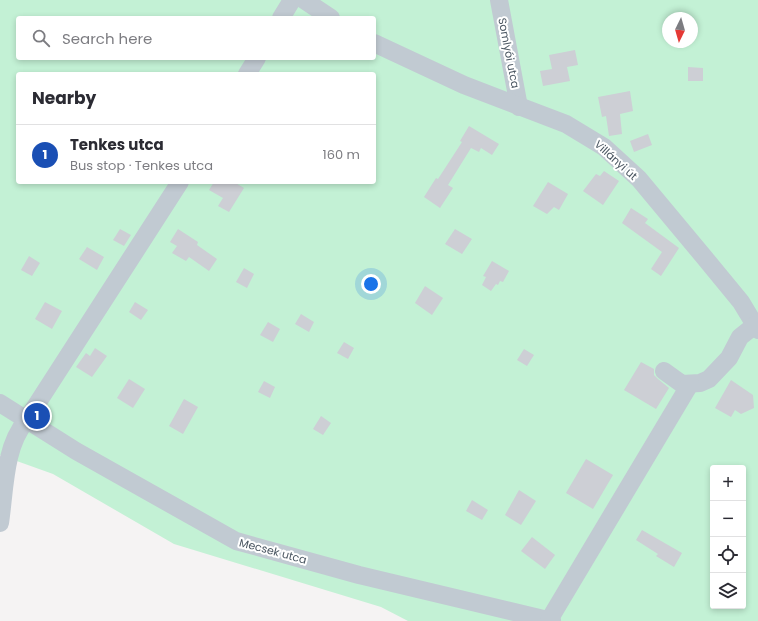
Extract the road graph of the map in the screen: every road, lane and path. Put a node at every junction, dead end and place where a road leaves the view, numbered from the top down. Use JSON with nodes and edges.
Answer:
{"nodes":[{"id":1,"x":292,"y":0,"type":"edge"},
{"id":2,"x":304,"y":0,"type":"edge"},
{"id":3,"x":499,"y":0,"type":"edge"},
{"id":4,"x":282,"y":16,"type":"edge"},
{"id":5,"x":328,"y":16,"type":"edge"},
{"id":6,"x":376,"y":44,"type":"edge"},
{"id":7,"x":256,"y":60,"type":"edge"},
{"id":8,"x":248,"y":72,"type":"edge"},
{"id":9,"x":519,"y":107,"type":"junction"},
{"id":10,"x":179,"y":184,"type":"edge"},
{"id":11,"x":756,"y":328,"type":"edge"},
{"id":12,"x":664,"y":371,"type":"dead end"},
{"id":13,"x":690,"y":384,"type":"junction"},
{"id":14,"x":0,"y":403,"type":"edge"},
{"id":15,"x":26,"y":421,"type":"junction"},
{"id":16,"x":0,"y":523,"type":"edge"},
{"id":17,"x":550,"y":620,"type":"edge"}],
"edges":[{"from":1,"to":4,"type":"street"},
{"from":2,"to":5,"type":"street"},
{"from":3,"to":9,"type":"street","name":"Somlyói utca"},
{"from":6,"to":9,"type":"street","name":"Villányi út"},
{"from":7,"to":8,"type":"street"},
{"from":9,"to":11,"type":"street","name":"Villányi út"},
{"from":10,"to":15,"type":"street"},
{"from":11,"to":13,"type":"street"},
{"from":12,"to":13,"type":"street"},
{"from":13,"to":17,"type":"street"},
{"from":14,"to":15,"type":"street","name":"Mecsek utca"},
{"from":15,"to":16,"type":"street"},
{"from":15,"to":17,"type":"street","name":"Mecsek utca"}]}
